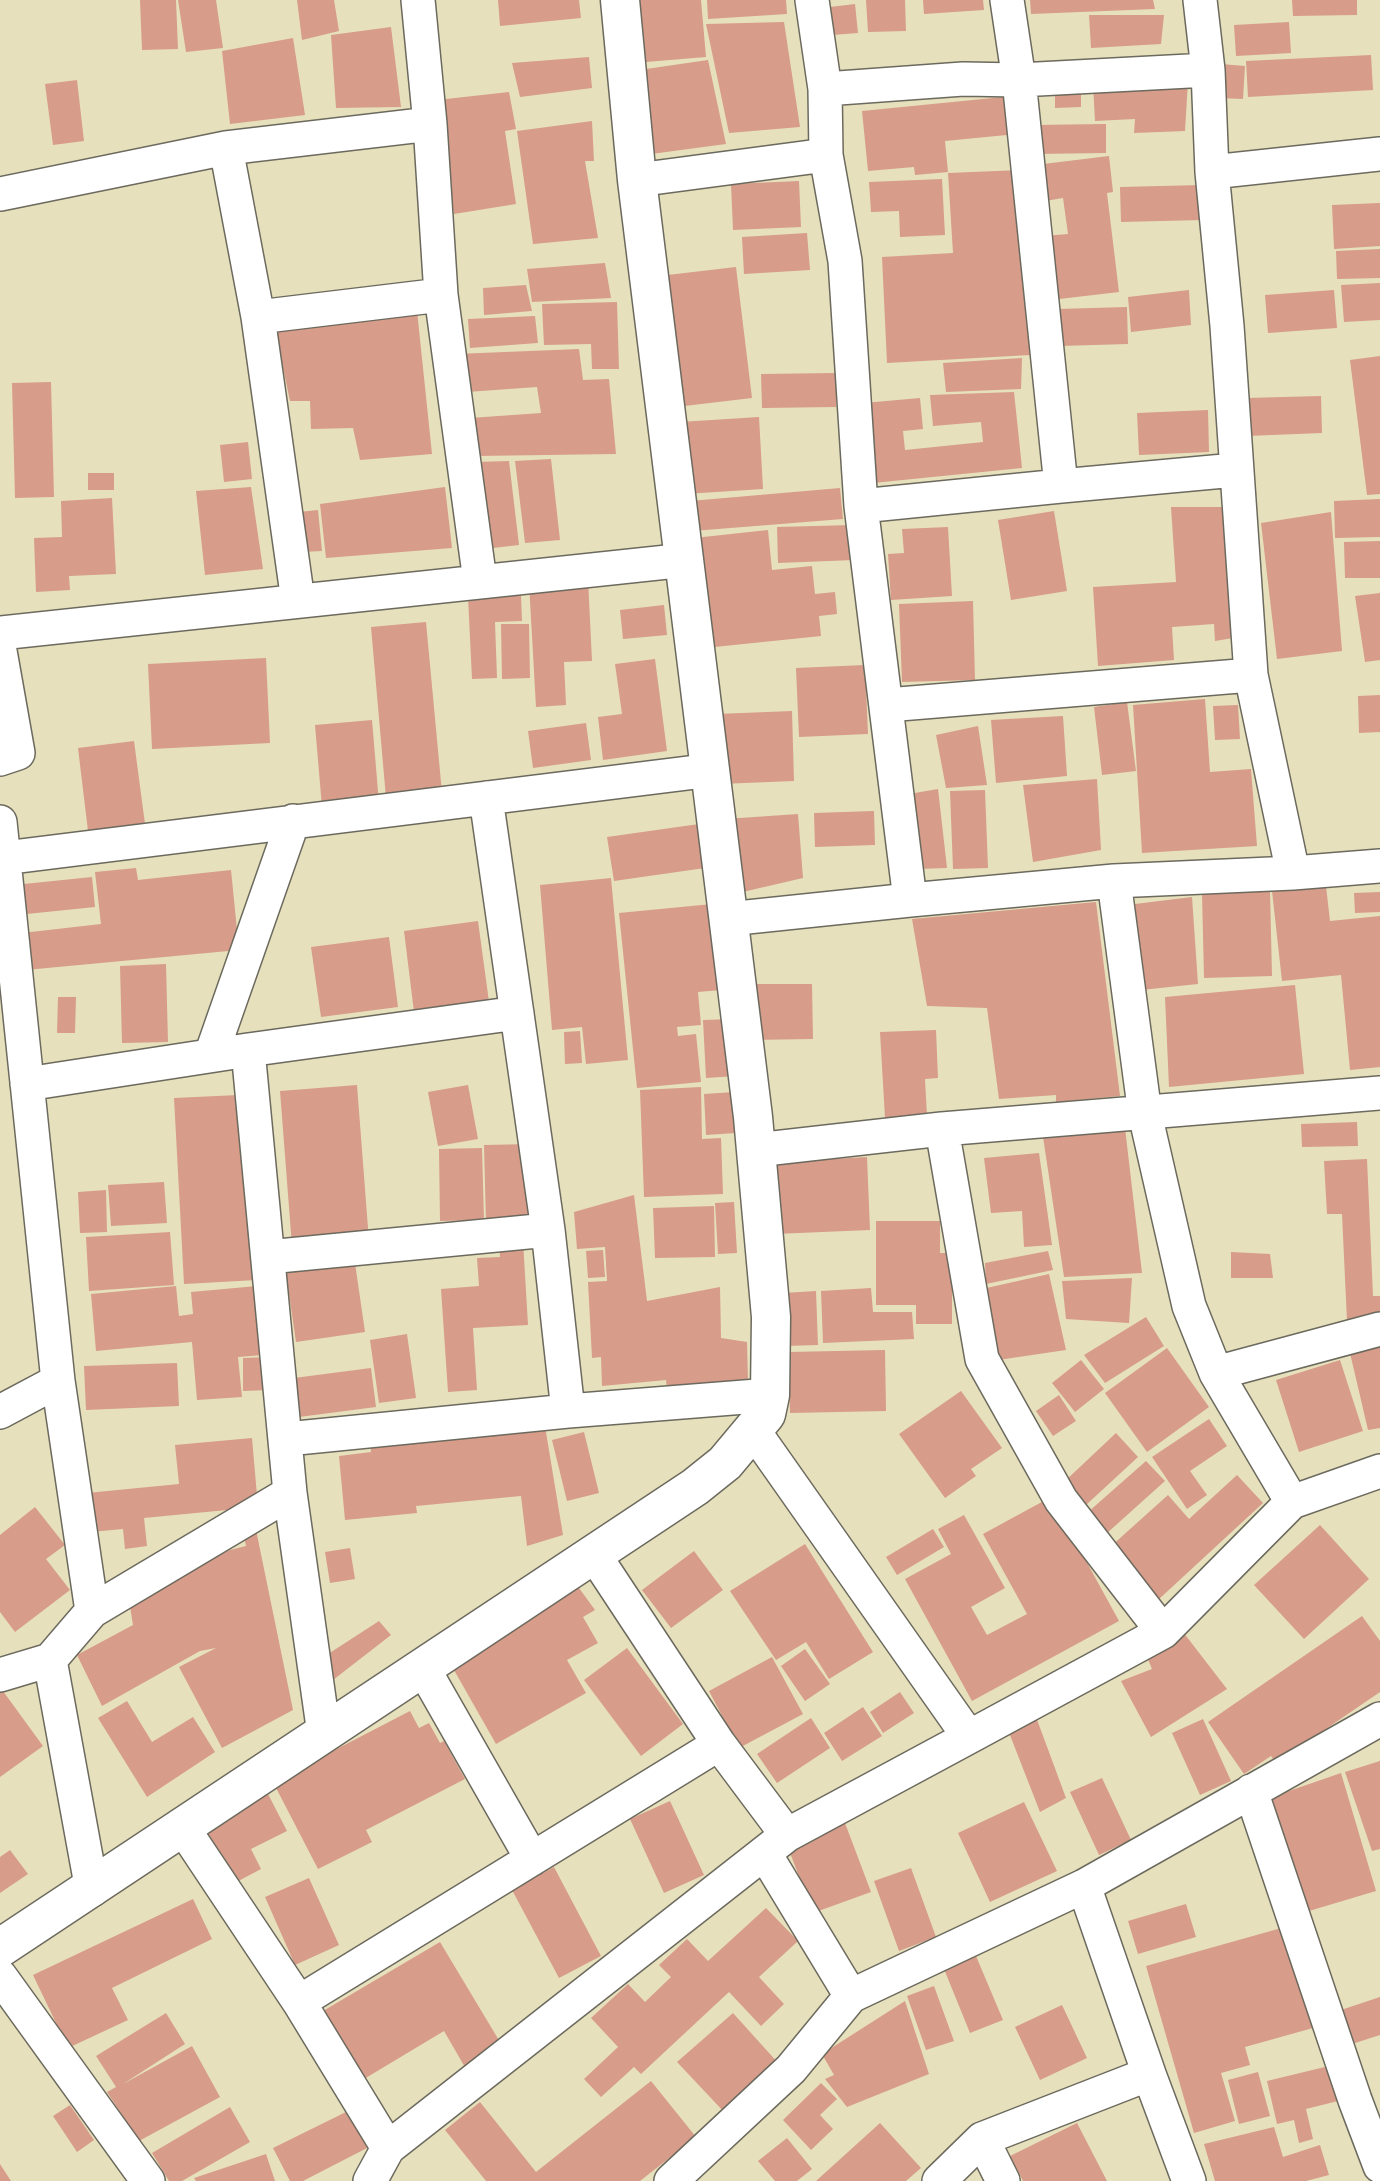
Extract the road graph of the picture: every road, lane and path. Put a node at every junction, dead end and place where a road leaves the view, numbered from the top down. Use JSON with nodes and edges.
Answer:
{"nodes":[{"id":1,"x":418,"y":0,"type":"edge"},
{"id":2,"x":620,"y":0,"type":"edge"},
{"id":3,"x":812,"y":0,"type":"edge"},
{"id":4,"x":1007,"y":0,"type":"edge"},
{"id":5,"x":1200,"y":0,"type":"edge"},
{"id":6,"x":1208,"y":70,"type":"junction"},
{"id":7,"x":1019,"y":80,"type":"junction"},
{"id":8,"x":825,"y":89,"type":"junction"},
{"id":9,"x":430,"y":124,"type":"junction"},
{"id":10,"x":226,"y":148,"type":"junction"},
{"id":11,"x":826,"y":155,"type":"junction"},
{"id":12,"x":1380,"y":155,"type":"edge"},
{"id":13,"x":1212,"y":172,"type":"junction"},
{"id":14,"x":637,"y":180,"type":"junction"},
{"id":15,"x":0,"y":194,"type":"edge"},
{"id":16,"x":442,"y":295,"type":"junction"},
{"id":17,"x":258,"y":317,"type":"junction"},
{"id":18,"x":1235,"y":470,"type":"junction"},
{"id":19,"x":1061,"y":486,"type":"junction"},
{"id":20,"x":860,"y":506,"type":"junction"},
{"id":21,"x":686,"y":560,"type":"junction"},
{"id":22,"x":480,"y":581,"type":"junction"},
{"id":23,"x":298,"y":601,"type":"junction"},
{"id":24,"x":0,"y":633,"type":"edge"},
{"id":25,"x":0,"y":651,"type":"edge"},
{"id":26,"x":1251,"y":675,"type":"junction"},
{"id":27,"x":887,"y":705,"type":"junction"},
{"id":28,"x":0,"y":759,"type":"edge"},
{"id":29,"x":712,"y":770,"type":"junction"},
{"id":30,"x":486,"y":798,"type":"junction"},
{"id":31,"x":292,"y":821,"type":"junction"},
{"id":32,"x":0,"y":822,"type":"edge"},
{"id":33,"x":4,"y":858,"type":"junction"},
{"id":34,"x":1380,"y":866,"type":"edge"},
{"id":35,"x":1293,"y":873,"type":"junction"},
{"id":36,"x":1114,"y":881,"type":"junction"},
{"id":37,"x":910,"y":900,"type":"junction"},
{"id":38,"x":728,"y":919,"type":"junction"},
{"id":39,"x":517,"y":1013,"type":"junction"},
{"id":40,"x":248,"y":1050,"type":"junction"},
{"id":41,"x":211,"y":1055,"type":"junction"},
{"id":42,"x":27,"y":1084,"type":"junction"},
{"id":43,"x":1380,"y":1093,"type":"edge"},
{"id":44,"x":1145,"y":1114,"type":"junction"},
{"id":45,"x":942,"y":1129,"type":"junction"},
{"id":46,"x":756,"y":1150,"type":"junction"},
{"id":47,"x":548,"y":1230,"type":"junction"},
{"id":48,"x":268,"y":1257,"type":"junction"},
{"id":49,"x":1380,"y":1329,"type":"edge"},
{"id":50,"x":1216,"y":1373,"type":"junction"},
{"id":51,"x":58,"y":1381,"type":"junction"},
{"id":52,"x":770,"y":1395,"type":"junction"},
{"id":53,"x":568,"y":1410,"type":"junction"},
{"id":54,"x":0,"y":1412,"type":"edge"},
{"id":55,"x":753,"y":1430,"type":"junction"},
{"id":56,"x":287,"y":1439,"type":"junction"},
{"id":57,"x":1380,"y":1471,"type":"edge"},
{"id":58,"x":290,"y":1493,"type":"junction"},
{"id":59,"x":1292,"y":1502,"type":"junction"},
{"id":60,"x":593,"y":1553,"type":"junction"},
{"id":61,"x":92,"y":1611,"type":"junction"},
{"id":62,"x":1163,"y":1632,"type":"junction"},
{"id":63,"x":50,"y":1660,"type":"junction"},
{"id":64,"x":423,"y":1668,"type":"junction"},
{"id":65,"x":0,"y":1675,"type":"edge"},
{"id":66,"x":1380,"y":1719,"type":"edge"},
{"id":67,"x":324,"y":1734,"type":"junction"},
{"id":68,"x":969,"y":1737,"type":"junction"},
{"id":69,"x":719,"y":1744,"type":"junction"},
{"id":70,"x":1251,"y":1791,"type":"junction"},
{"id":71,"x":183,"y":1828,"type":"junction"},
{"id":72,"x":776,"y":1844,"type":"junction"},
{"id":73,"x":532,"y":1859,"type":"junction"},
{"id":74,"x":1084,"y":1886,"type":"junction"},
{"id":75,"x":92,"y":1889,"type":"junction"},
{"id":76,"x":0,"y":1948,"type":"edge"},
{"id":77,"x":0,"y":1976,"type":"edge"},
{"id":78,"x":851,"y":1996,"type":"junction"},
{"id":79,"x":299,"y":2003,"type":"junction"},
{"id":80,"x":1149,"y":2074,"type":"junction"},
{"id":81,"x":982,"y":2139,"type":"junction"},
{"id":82,"x":388,"y":2148,"type":"junction"},
{"id":83,"x":1380,"y":2166,"type":"edge"},
{"id":84,"x":148,"y":2181,"type":"edge"},
{"id":85,"x":370,"y":2181,"type":"edge"},
{"id":86,"x":671,"y":2181,"type":"edge"},
{"id":87,"x":939,"y":2181,"type":"edge"},
{"id":88,"x":1003,"y":2181,"type":"edge"},
{"id":89,"x":1189,"y":2181,"type":"edge"}],
"edges":[{"from":1,"to":9,"type":"street"},
{"from":2,"to":14,"type":"street"},
{"from":3,"to":8,"type":"street"},
{"from":4,"to":7,"type":"street"},
{"from":5,"to":6,"type":"street"},
{"from":6,"to":7,"type":"street"},
{"from":6,"to":13,"type":"street"},
{"from":7,"to":8,"type":"street"},
{"from":7,"to":19,"type":"street"},
{"from":8,"to":11,"type":"street"},
{"from":9,"to":10,"type":"street"},
{"from":9,"to":16,"type":"street"},
{"from":10,"to":15,"type":"street"},
{"from":10,"to":17,"type":"street"},
{"from":11,"to":14,"type":"street"},
{"from":11,"to":20,"type":"street"},
{"from":12,"to":13,"type":"street"},
{"from":13,"to":18,"type":"street"},
{"from":14,"to":21,"type":"street"},
{"from":16,"to":17,"type":"street"},
{"from":16,"to":22,"type":"street"},
{"from":17,"to":23,"type":"street"},
{"from":18,"to":19,"type":"street"},
{"from":18,"to":26,"type":"street"},
{"from":19,"to":20,"type":"street"},
{"from":20,"to":27,"type":"street"},
{"from":21,"to":22,"type":"street"},
{"from":21,"to":29,"type":"street"},
{"from":22,"to":23,"type":"street"},
{"from":23,"to":24,"type":"street"},
{"from":25,"to":28,"type":"street"},
{"from":26,"to":27,"type":"street"},
{"from":26,"to":35,"type":"street"},
{"from":27,"to":37,"type":"street"},
{"from":29,"to":30,"type":"street"},
{"from":29,"to":38,"type":"street"},
{"from":30,"to":31,"type":"street"},
{"from":30,"to":39,"type":"street"},
{"from":31,"to":33,"type":"street"},
{"from":31,"to":41,"type":"street"},
{"from":32,"to":33,"type":"street"},
{"from":33,"to":42,"type":"street"},
{"from":34,"to":35,"type":"street"},
{"from":35,"to":36,"type":"street"},
{"from":36,"to":37,"type":"street"},
{"from":36,"to":44,"type":"street"},
{"from":37,"to":38,"type":"street"},
{"from":38,"to":46,"type":"street"},
{"from":39,"to":40,"type":"street"},
{"from":39,"to":47,"type":"street"},
{"from":40,"to":41,"type":"street"},
{"from":40,"to":48,"type":"street"},
{"from":41,"to":42,"type":"street"},
{"from":42,"to":51,"type":"street"},
{"from":43,"to":44,"type":"street"},
{"from":44,"to":45,"type":"street"},
{"from":44,"to":50,"type":"street"},
{"from":45,"to":46,"type":"street"},
{"from":45,"to":62,"type":"street"},
{"from":46,"to":52,"type":"street"},
{"from":47,"to":48,"type":"street"},
{"from":47,"to":53,"type":"street"},
{"from":48,"to":56,"type":"street"},
{"from":49,"to":50,"type":"street"},
{"from":50,"to":59,"type":"street"},
{"from":51,"to":54,"type":"street"},
{"from":51,"to":61,"type":"street"},
{"from":52,"to":53,"type":"street"},
{"from":52,"to":55,"type":"street"},
{"from":53,"to":56,"type":"street"},
{"from":55,"to":60,"type":"street"},
{"from":55,"to":68,"type":"street"},
{"from":56,"to":58,"type":"street"},
{"from":57,"to":59,"type":"street"},
{"from":58,"to":61,"type":"street"},
{"from":58,"to":67,"type":"street"},
{"from":59,"to":62,"type":"street"},
{"from":60,"to":64,"type":"street"},
{"from":60,"to":69,"type":"street"},
{"from":61,"to":63,"type":"street"},
{"from":62,"to":68,"type":"street"},
{"from":63,"to":65,"type":"street"},
{"from":63,"to":75,"type":"street"},
{"from":64,"to":67,"type":"street"},
{"from":64,"to":73,"type":"street"},
{"from":66,"to":70,"type":"street"},
{"from":67,"to":71,"type":"street"},
{"from":68,"to":72,"type":"street"},
{"from":69,"to":72,"type":"street"},
{"from":69,"to":73,"type":"street"},
{"from":70,"to":74,"type":"street"},
{"from":70,"to":83,"type":"street"},
{"from":71,"to":75,"type":"street"},
{"from":71,"to":79,"type":"street"},
{"from":72,"to":78,"type":"street"},
{"from":72,"to":82,"type":"street"},
{"from":73,"to":79,"type":"street"},
{"from":74,"to":78,"type":"street"},
{"from":74,"to":80,"type":"street"},
{"from":75,"to":76,"type":"street"},
{"from":77,"to":84,"type":"street"},
{"from":78,"to":86,"type":"street"},
{"from":79,"to":82,"type":"street"},
{"from":80,"to":81,"type":"street"},
{"from":80,"to":89,"type":"street"},
{"from":81,"to":87,"type":"street"},
{"from":81,"to":88,"type":"street"},
{"from":82,"to":85,"type":"street"}]}
